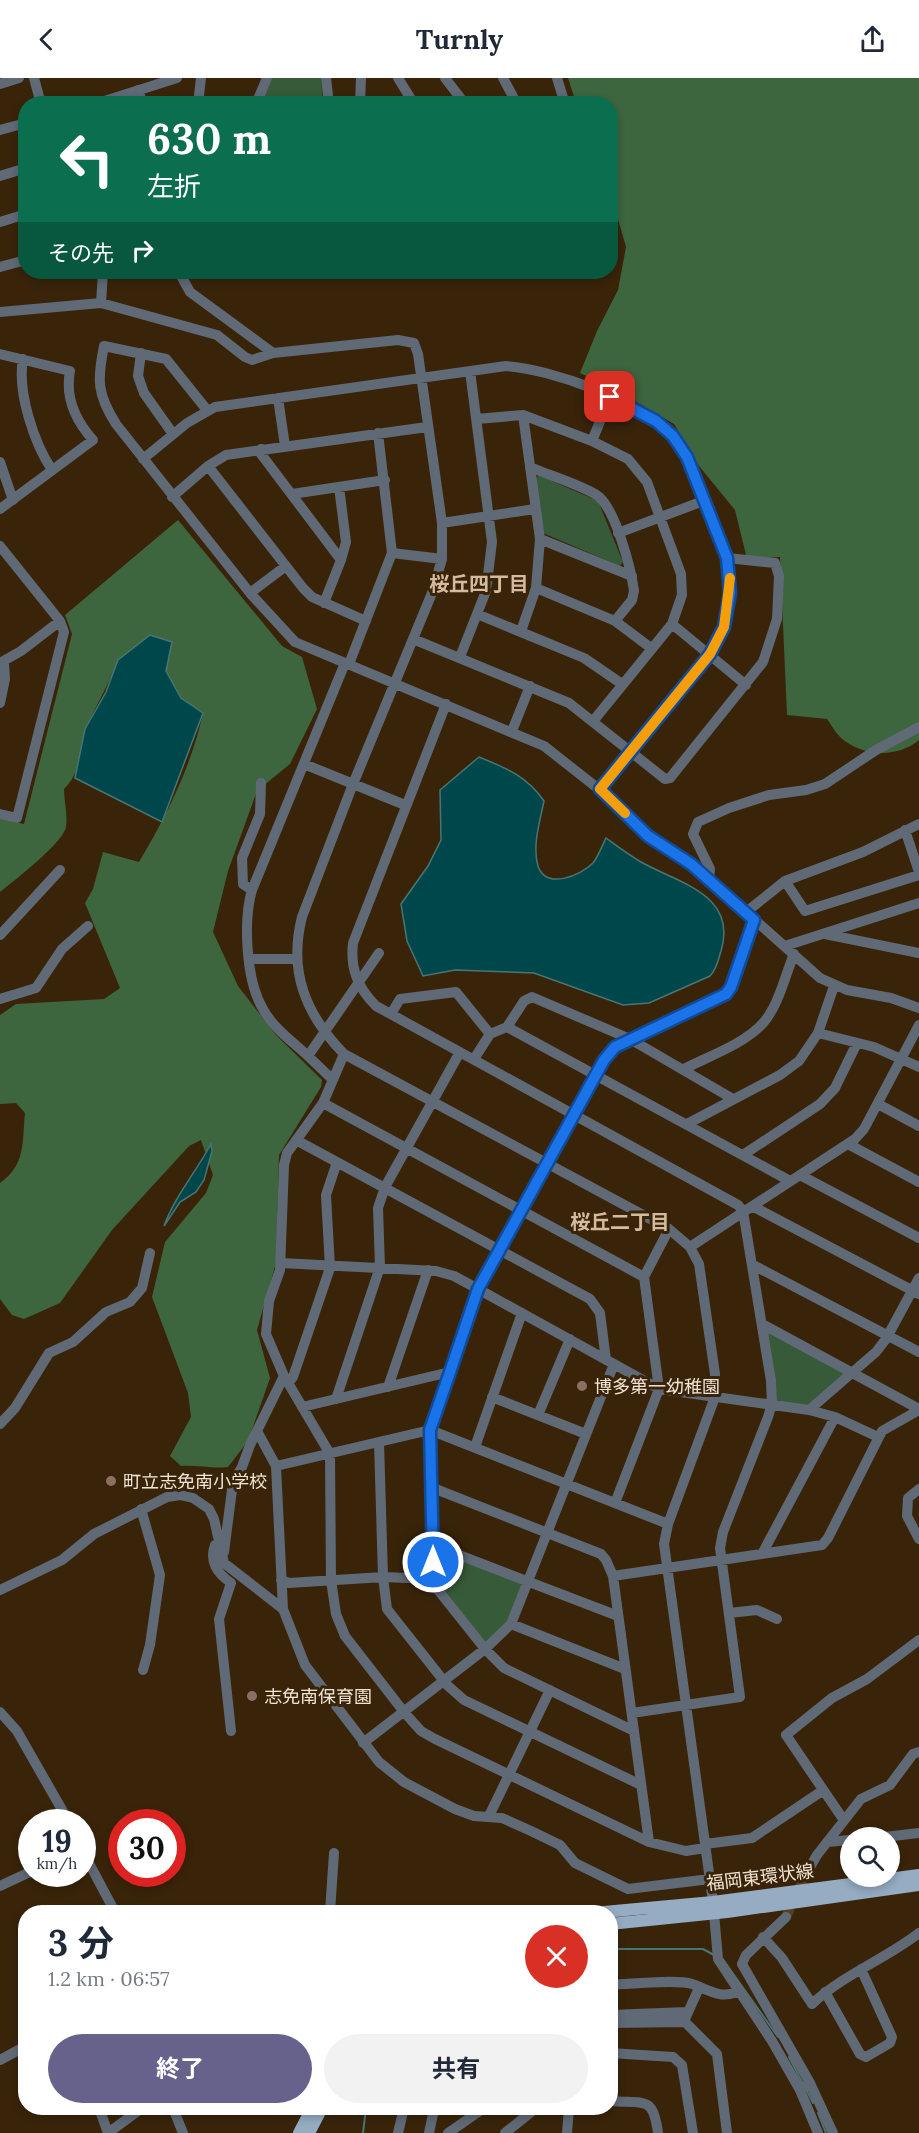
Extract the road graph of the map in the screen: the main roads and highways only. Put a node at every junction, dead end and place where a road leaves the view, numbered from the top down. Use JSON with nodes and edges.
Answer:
{"nodes":[{"id":1,"x":919,"y":1875,"type":"edge"},
{"id":2,"x":919,"y":1885,"type":"edge"},
{"id":3,"x":713,"y":1908,"type":"junction"},
{"id":4,"x":618,"y":1911,"type":"edge"},
{"id":5,"x":618,"y":1923,"type":"edge"},
{"id":6,"x":308,"y":2115,"type":"edge"},
{"id":7,"x":318,"y":2115,"type":"edge"},
{"id":8,"x":299,"y":2133,"type":"edge"},
{"id":9,"x":309,"y":2133,"type":"edge"}],
"edges":[{"from":1,"to":3,"type":"main road","name":"福岡東環状線"},
{"from":2,"to":3,"type":"main road","name":"福岡東環状線"},
{"from":3,"to":4,"type":"main road","name":"福岡東環状線"},
{"from":3,"to":5,"type":"main road","name":"福岡東環状線"},
{"from":6,"to":8,"type":"main road"},
{"from":7,"to":9,"type":"main road"}]}
